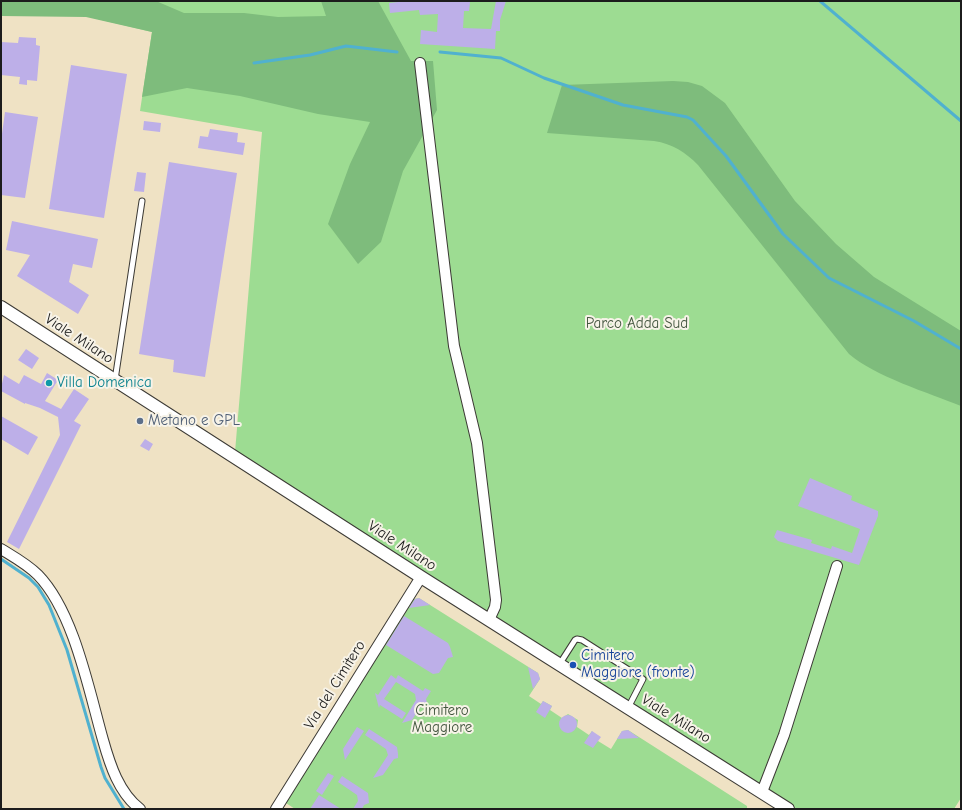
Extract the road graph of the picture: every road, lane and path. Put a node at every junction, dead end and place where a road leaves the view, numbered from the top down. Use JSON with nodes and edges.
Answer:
{"nodes":[{"id":1,"x":420,"y":63,"type":"dead end"},
{"id":2,"x":142,"y":201,"type":"dead end"},
{"id":3,"x":1,"y":307,"type":"edge"},
{"id":4,"x":115,"y":380,"type":"junction"},
{"id":5,"x":1,"y":549,"type":"edge"},
{"id":6,"x":837,"y":566,"type":"dead end"},
{"id":7,"x":421,"y":577,"type":"junction"},
{"id":8,"x":489,"y":620,"type":"junction"},
{"id":9,"x":559,"y":665,"type":"junction"},
{"id":10,"x":628,"y":708,"type":"junction"},
{"id":11,"x":762,"y":792,"type":"junction"},
{"id":12,"x":140,"y":809,"type":"edge"},
{"id":13,"x":276,"y":809,"type":"edge"},
{"id":14,"x":788,"y":809,"type":"edge"}],
"edges":[{"from":1,"to":8,"type":"street"},
{"from":2,"to":4,"type":"lane"},
{"from":3,"to":4,"type":"street","name":"Viale Milano"},
{"from":4,"to":7,"type":"street","name":"Viale Milano"},
{"from":5,"to":12,"type":"street"},
{"from":6,"to":11,"type":"street"},
{"from":7,"to":8,"type":"street","name":"Viale Milano"},
{"from":7,"to":13,"type":"street","name":"Via del Cimitero"},
{"from":8,"to":9,"type":"street","name":"Viale Milano"},
{"from":9,"to":10,"type":"street","name":"Viale Milano"},
{"from":9,"to":10,"type":"lane"},
{"from":10,"to":11,"type":"street","name":"Viale Milano"},
{"from":11,"to":14,"type":"street","name":"Viale Milano"}]}
